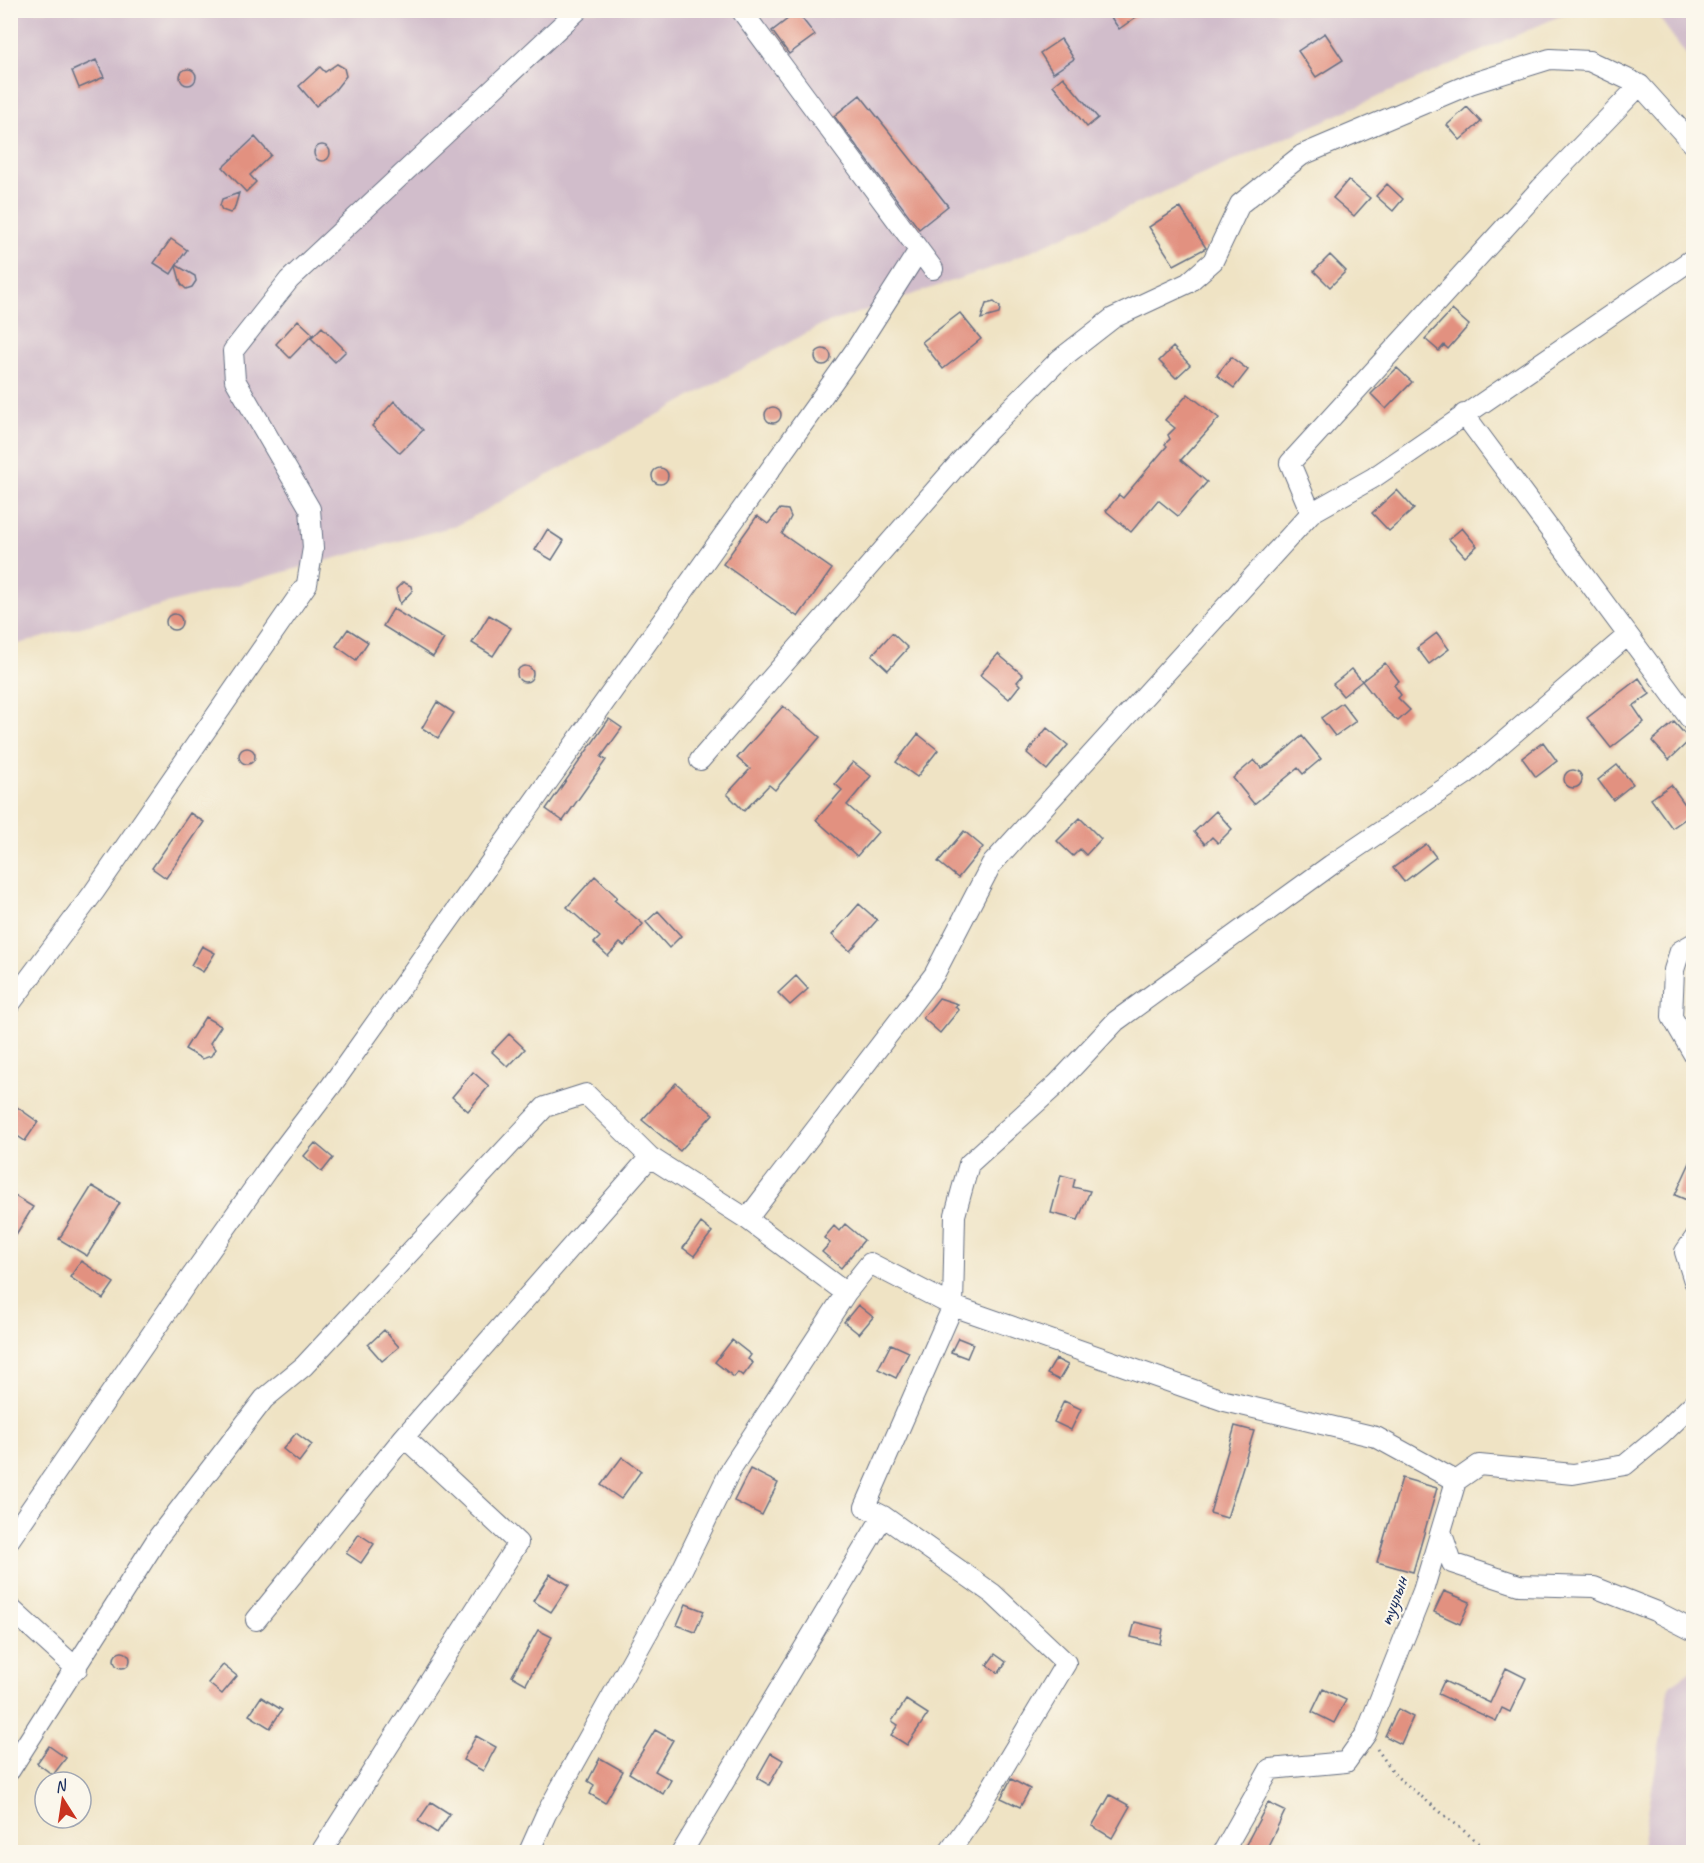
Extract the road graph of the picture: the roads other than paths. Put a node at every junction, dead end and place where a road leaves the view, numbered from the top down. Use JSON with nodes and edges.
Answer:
{"nodes":[{"id":1,"x":578,"y":10,"type":"edge"},
{"id":2,"x":741,"y":10,"type":"edge"},
{"id":3,"x":1640,"y":85,"type":"junction"},
{"id":4,"x":1694,"y":145,"type":"edge"},
{"id":5,"x":919,"y":250,"type":"junction"},
{"id":6,"x":1694,"y":258,"type":"edge"},
{"id":7,"x":933,"y":269,"type":"dead end"},
{"id":8,"x":1464,"y":414,"type":"junction"},
{"id":9,"x":1311,"y":513,"type":"junction"},
{"id":10,"x":1628,"y":635,"type":"junction"},
{"id":11,"x":1694,"y":724,"type":"edge"},
{"id":12,"x":700,"y":760,"type":"dead end"},
{"id":13,"x":1694,"y":943,"type":"edge"},
{"id":14,"x":10,"y":1004,"type":"edge"},
{"id":15,"x":1694,"y":1055,"type":"edge"},
{"id":16,"x":650,"y":1156,"type":"junction"},
{"id":17,"x":747,"y":1219,"type":"junction"},
{"id":18,"x":1694,"y":1239,"type":"edge"},
{"id":19,"x":1694,"y":1281,"type":"edge"},
{"id":20,"x":846,"y":1293,"type":"junction"},
{"id":21,"x":953,"y":1306,"type":"junction"},
{"id":22,"x":1694,"y":1403,"type":"edge"},
{"id":23,"x":404,"y":1437,"type":"junction"},
{"id":24,"x":1456,"y":1481,"type":"junction"},
{"id":25,"x":883,"y":1516,"type":"junction"},
{"id":26,"x":1441,"y":1531,"type":"junction"},
{"id":27,"x":10,"y":1539,"type":"edge"},
{"id":28,"x":10,"y":1608,"type":"edge"},
{"id":29,"x":256,"y":1620,"type":"dead end"},
{"id":30,"x":1694,"y":1631,"type":"edge"},
{"id":31,"x":76,"y":1670,"type":"junction"},
{"id":32,"x":10,"y":1770,"type":"edge"},
{"id":33,"x":321,"y":1852,"type":"edge"},
{"id":34,"x":529,"y":1852,"type":"edge"},
{"id":35,"x":682,"y":1852,"type":"edge"},
{"id":36,"x":949,"y":1852,"type":"edge"},
{"id":37,"x":1223,"y":1852,"type":"edge"}],
"edges":[{"from":1,"to":14,"type":"street"},
{"from":2,"to":5,"type":"street"},
{"from":3,"to":4,"type":"street"},
{"from":3,"to":9,"type":"street"},
{"from":3,"to":12,"type":"street"},
{"from":5,"to":7,"type":"street"},
{"from":5,"to":27,"type":"street"},
{"from":6,"to":8,"type":"street"},
{"from":8,"to":9,"type":"street"},
{"from":8,"to":10,"type":"street"},
{"from":9,"to":17,"type":"street"},
{"from":10,"to":11,"type":"street"},
{"from":10,"to":21,"type":"street"},
{"from":13,"to":15,"type":"street"},
{"from":16,"to":17,"type":"street"},
{"from":16,"to":23,"type":"street"},
{"from":16,"to":31,"type":"street"},
{"from":17,"to":20,"type":"street"},
{"from":18,"to":19,"type":"street"},
{"from":20,"to":21,"type":"street"},
{"from":20,"to":34,"type":"street"},
{"from":21,"to":24,"type":"street"},
{"from":21,"to":25,"type":"street"},
{"from":22,"to":24,"type":"street"},
{"from":23,"to":29,"type":"street"},
{"from":23,"to":33,"type":"street"},
{"from":24,"to":26,"type":"street","name":"туулын"},
{"from":25,"to":35,"type":"street"},
{"from":25,"to":36,"type":"street"},
{"from":26,"to":30,"type":"street"},
{"from":26,"to":37,"type":"street","name":"туулын"},
{"from":28,"to":31,"type":"street"},
{"from":31,"to":32,"type":"street"}]}
